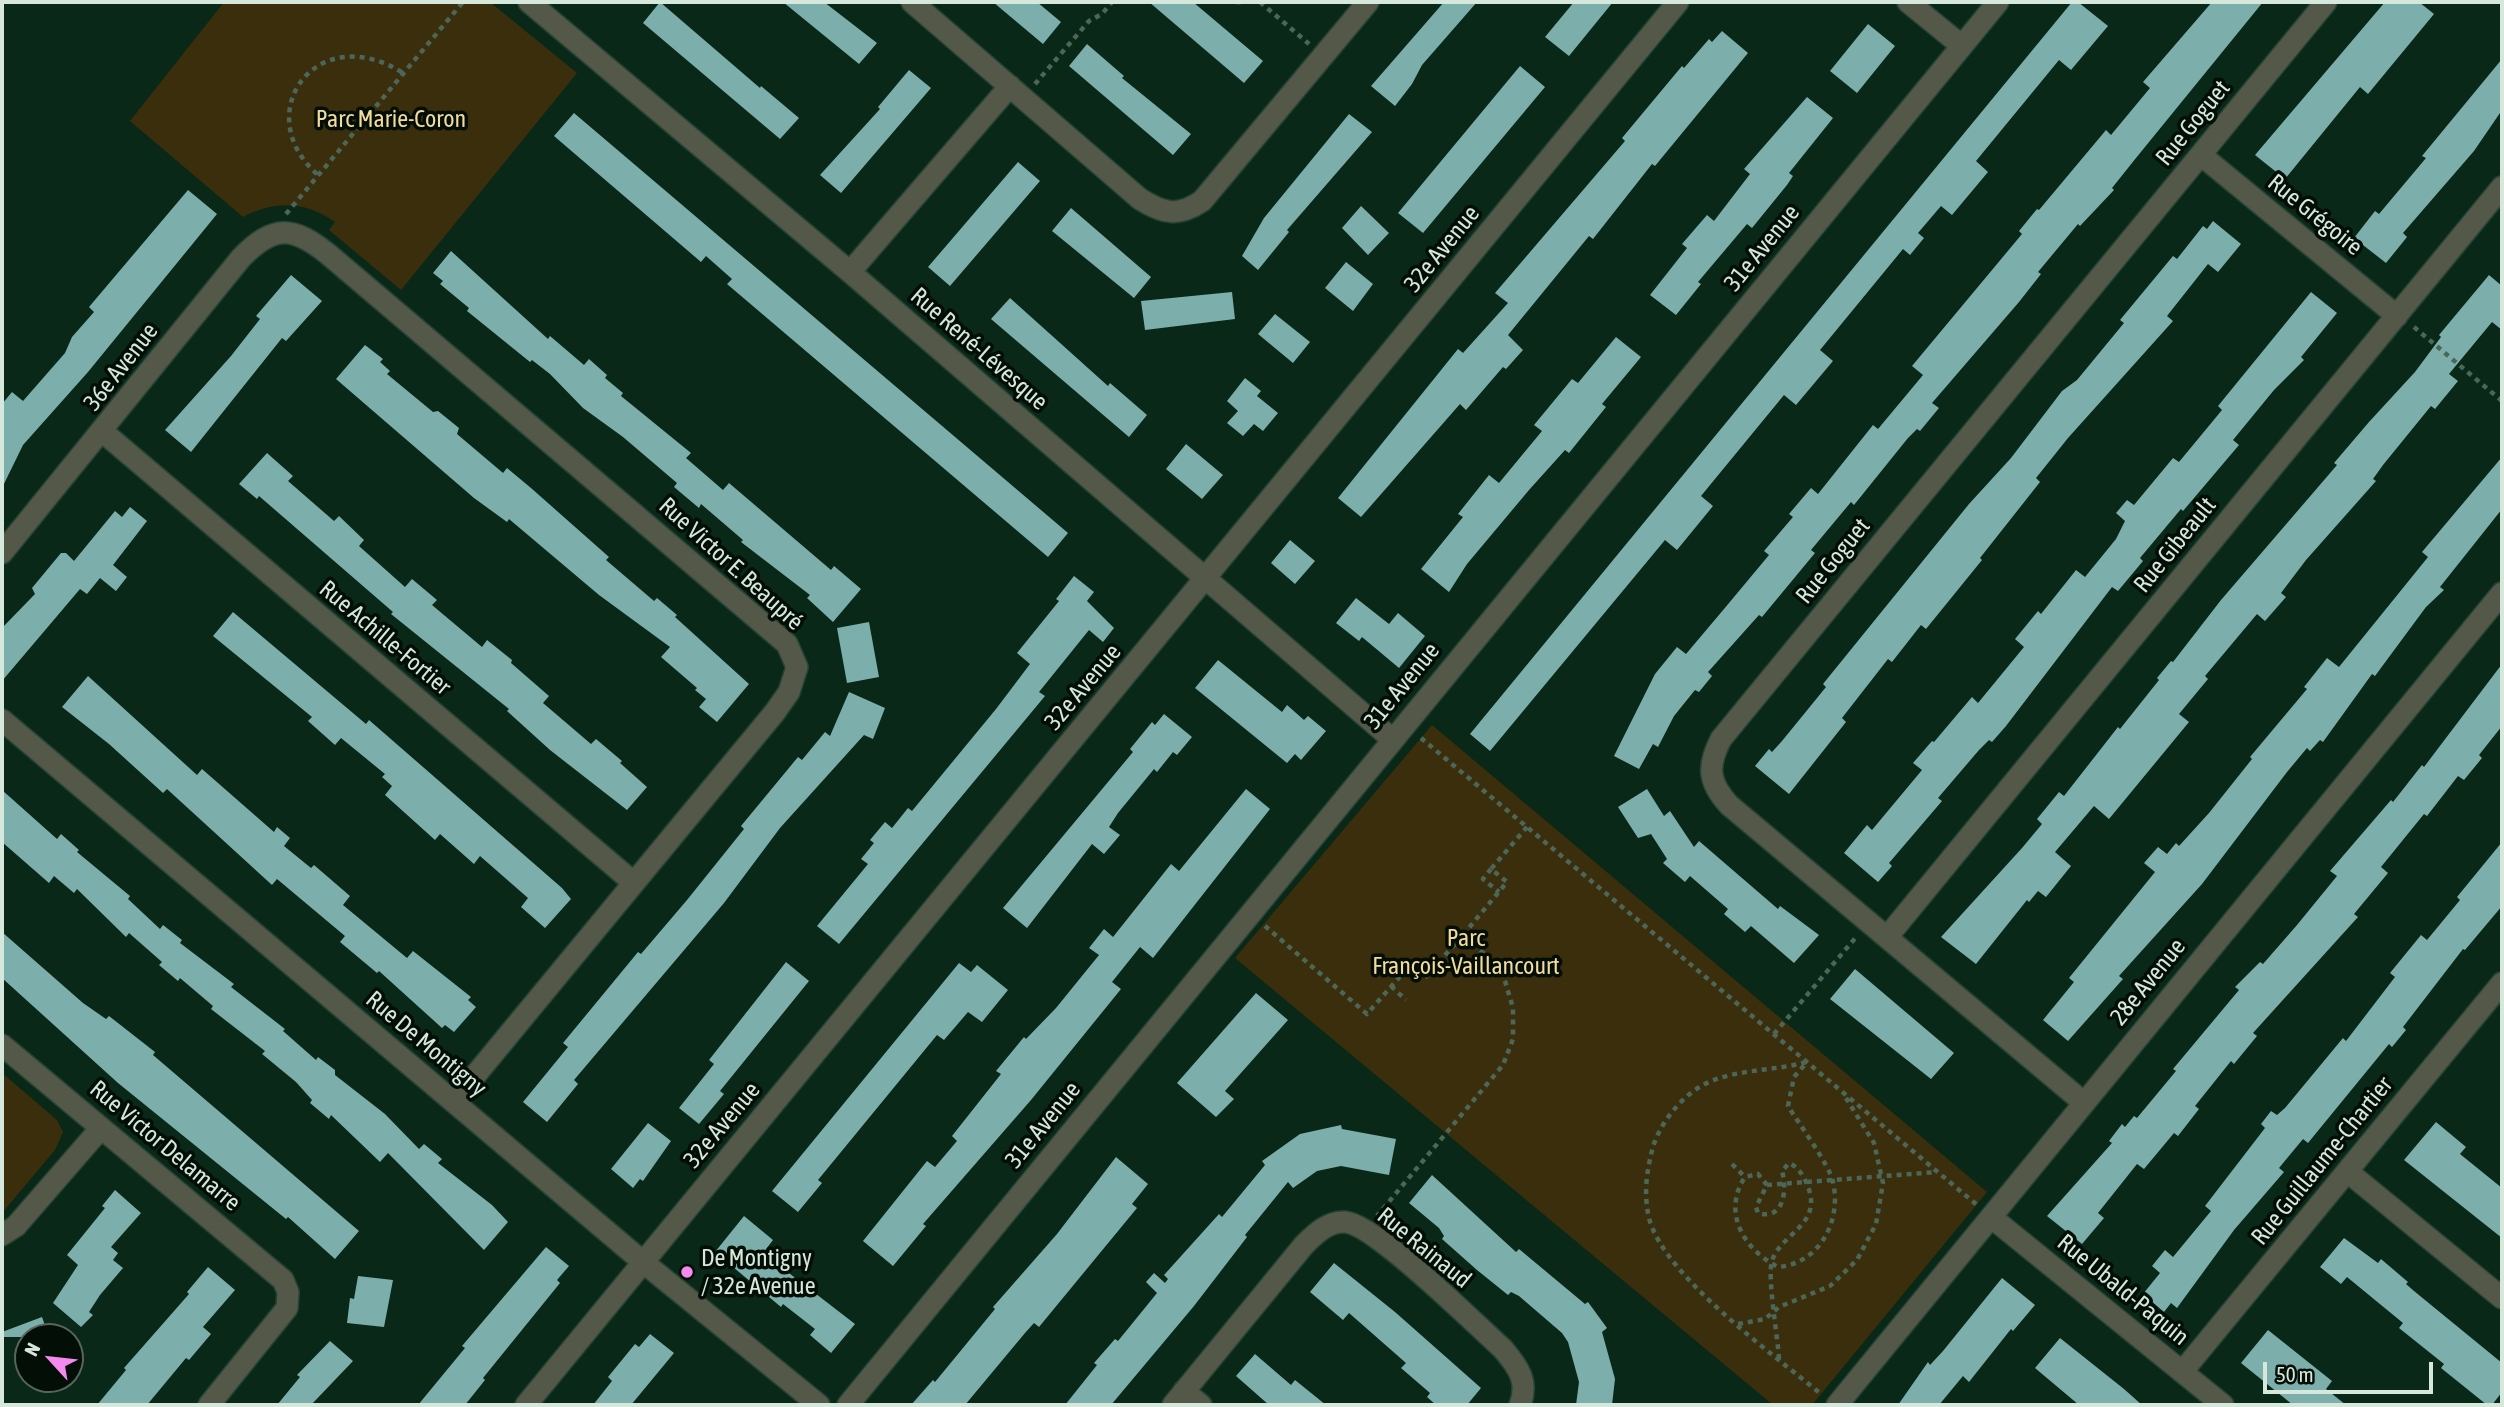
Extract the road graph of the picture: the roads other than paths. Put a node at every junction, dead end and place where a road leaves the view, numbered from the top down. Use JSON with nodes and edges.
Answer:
{"nodes":[{"id":1,"x":529,"y":2,"type":"edge"},
{"id":2,"x":912,"y":2,"type":"edge"},
{"id":3,"x":1368,"y":2,"type":"edge"},
{"id":4,"x":1678,"y":2,"type":"edge"},
{"id":5,"x":1908,"y":2,"type":"edge"},
{"id":6,"x":1998,"y":2,"type":"edge"},
{"id":7,"x":2326,"y":2,"type":"edge"},
{"id":8,"x":1962,"y":46,"type":"junction"},
{"id":9,"x":1017,"y":92,"type":"junction"},
{"id":10,"x":2201,"y":155,"type":"junction"},
{"id":11,"x":2502,"y":187,"type":"edge"},
{"id":12,"x":284,"y":232,"type":"joint"},
{"id":13,"x":850,"y":272,"type":"junction"},
{"id":14,"x":2397,"y":316,"type":"junction"},
{"id":15,"x":103,"y":432,"type":"junction"},
{"id":16,"x":2,"y":553,"type":"edge"},
{"id":17,"x":1206,"y":579,"type":"junction"},
{"id":18,"x":2502,"y":593,"type":"edge"},
{"id":19,"x":2,"y":720,"type":"edge"},
{"id":20,"x":1398,"y":731,"type":"junction"},
{"id":21,"x":634,"y":883,"type":"junction"},
{"id":22,"x":1888,"y":936,"type":"junction"},
{"id":23,"x":2502,"y":983,"type":"edge"},
{"id":24,"x":2,"y":1045,"type":"edge"},
{"id":25,"x":454,"y":1101,"type":"junction"},
{"id":26,"x":2083,"y":1102,"type":"junction"},
{"id":27,"x":101,"y":1128,"type":"junction"},
{"id":28,"x":2348,"y":1171,"type":"junction"},
{"id":29,"x":1991,"y":1217,"type":"junction"},
{"id":30,"x":2,"y":1235,"type":"edge"},
{"id":31,"x":643,"y":1262,"type":"junction"},
{"id":32,"x":2502,"y":1298,"type":"edge"},
{"id":33,"x":2182,"y":1372,"type":"junction"},
{"id":34,"x":1186,"y":1401,"type":"edge"},
{"id":35,"x":1831,"y":1401,"type":"edge"},
{"id":36,"x":209,"y":1405,"type":"edge"},
{"id":37,"x":526,"y":1405,"type":"edge"},
{"id":38,"x":819,"y":1405,"type":"edge"},
{"id":39,"x":848,"y":1405,"type":"edge"},
{"id":40,"x":1520,"y":1405,"type":"edge"},
{"id":41,"x":2223,"y":1405,"type":"edge"}],
"edges":[{"from":1,"to":13,"type":"street","name":"Rue René-Lévesque"},
{"from":2,"to":9,"type":"street"},
{"from":3,"to":9,"type":"street"},
{"from":4,"to":17,"type":"street","name":"32e Avenue"},
{"from":5,"to":8,"type":"street"},
{"from":6,"to":8,"type":"street","name":"31e Avenue"},
{"from":7,"to":10,"type":"street","name":"Rue Goguet"},
{"from":8,"to":20,"type":"street","name":"31e Avenue"},
{"from":9,"to":13,"type":"street"},
{"from":10,"to":14,"type":"street","name":"Rue Grégoire"},
{"from":10,"to":22,"type":"street","name":"Rue Goguet"},
{"from":11,"to":14,"type":"street","name":"Rue Gibeault"},
{"from":12,"to":15,"type":"street","name":"36e Avenue"},
{"from":12,"to":21,"type":"street","name":"Rue Victor E. Beaupré"},
{"from":13,"to":17,"type":"street","name":"Rue René-Lévesque"},
{"from":14,"to":22,"type":"street","name":"Rue Gibeault"},
{"from":15,"to":16,"type":"street","name":"36e Avenue"},
{"from":15,"to":21,"type":"street","name":"Rue Achille-Fortier"},
{"from":17,"to":20,"type":"street","name":"Rue René-Lévesque"},
{"from":17,"to":31,"type":"street","name":"32e Avenue"},
{"from":18,"to":26,"type":"street","name":"28e Avenue"},
{"from":19,"to":25,"type":"street","name":"Rue De Montigny"},
{"from":20,"to":39,"type":"street","name":"31e Avenue"},
{"from":21,"to":25,"type":"street","name":"Rue Victor E. Beaupré"},
{"from":22,"to":26,"type":"street","name":"Rue Goguet"},
{"from":23,"to":28,"type":"street","name":"Rue Guillaume-Chartier"},
{"from":24,"to":27,"type":"street","name":"Rue Victor Delamarre"},
{"from":25,"to":31,"type":"street","name":"Rue De Montigny"},
{"from":26,"to":29,"type":"street","name":"28e Avenue"},
{"from":27,"to":30,"type":"street"},
{"from":27,"to":36,"type":"street","name":"Rue Victor Delamarre"},
{"from":28,"to":32,"type":"street"},
{"from":28,"to":33,"type":"street","name":"Rue Guillaume-Chartier"},
{"from":29,"to":33,"type":"street","name":"Rue Ubald-Paquin"},
{"from":29,"to":35,"type":"street","name":"28e Avenue"},
{"from":31,"to":37,"type":"street","name":"32e Avenue"},
{"from":31,"to":38,"type":"street","name":"Rue De Montigny"},
{"from":33,"to":41,"type":"street","name":"Rue Ubald-Paquin"},
{"from":34,"to":40,"type":"street","name":"Rue Rainaud"}]}
